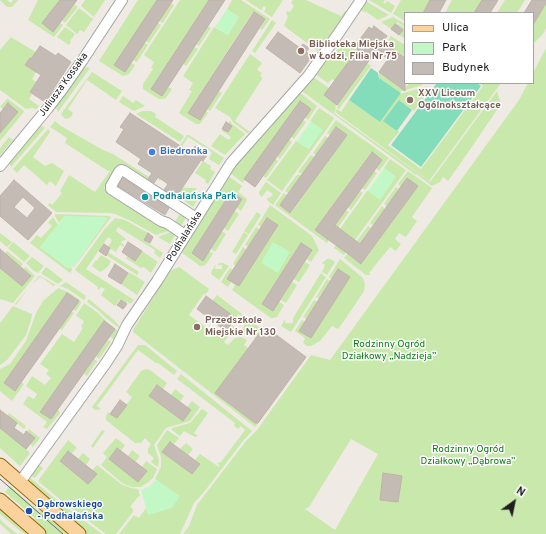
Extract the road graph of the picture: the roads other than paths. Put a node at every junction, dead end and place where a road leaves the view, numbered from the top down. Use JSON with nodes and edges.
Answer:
{"nodes":[{"id":1,"x":122,"y":0,"type":"edge"},
{"id":2,"x":361,"y":0,"type":"edge"},
{"id":3,"x":0,"y":166,"type":"edge"},
{"id":4,"x":196,"y":218,"type":"junction"},
{"id":5,"x":185,"y":235,"type":"junction"},
{"id":6,"x":0,"y":465,"type":"edge"},
{"id":7,"x":20,"y":482,"type":"junction"},
{"id":8,"x":0,"y":500,"type":"edge"},
{"id":9,"x":39,"y":534,"type":"edge"},
{"id":10,"x":79,"y":534,"type":"edge"}],
"edges":[{"from":1,"to":3,"type":"street","name":"Juliusza Kossaka"},
{"from":2,"to":4,"type":"street","name":"Podhalańska"},
{"from":4,"to":5,"type":"street","name":"Podhalańska"},
{"from":4,"to":5,"type":"street"},
{"from":5,"to":7,"type":"street","name":"Podhalańska"},
{"from":6,"to":7,"type":"main road"},
{"from":7,"to":10,"type":"main road"},
{"from":8,"to":9,"type":"main road"}]}
